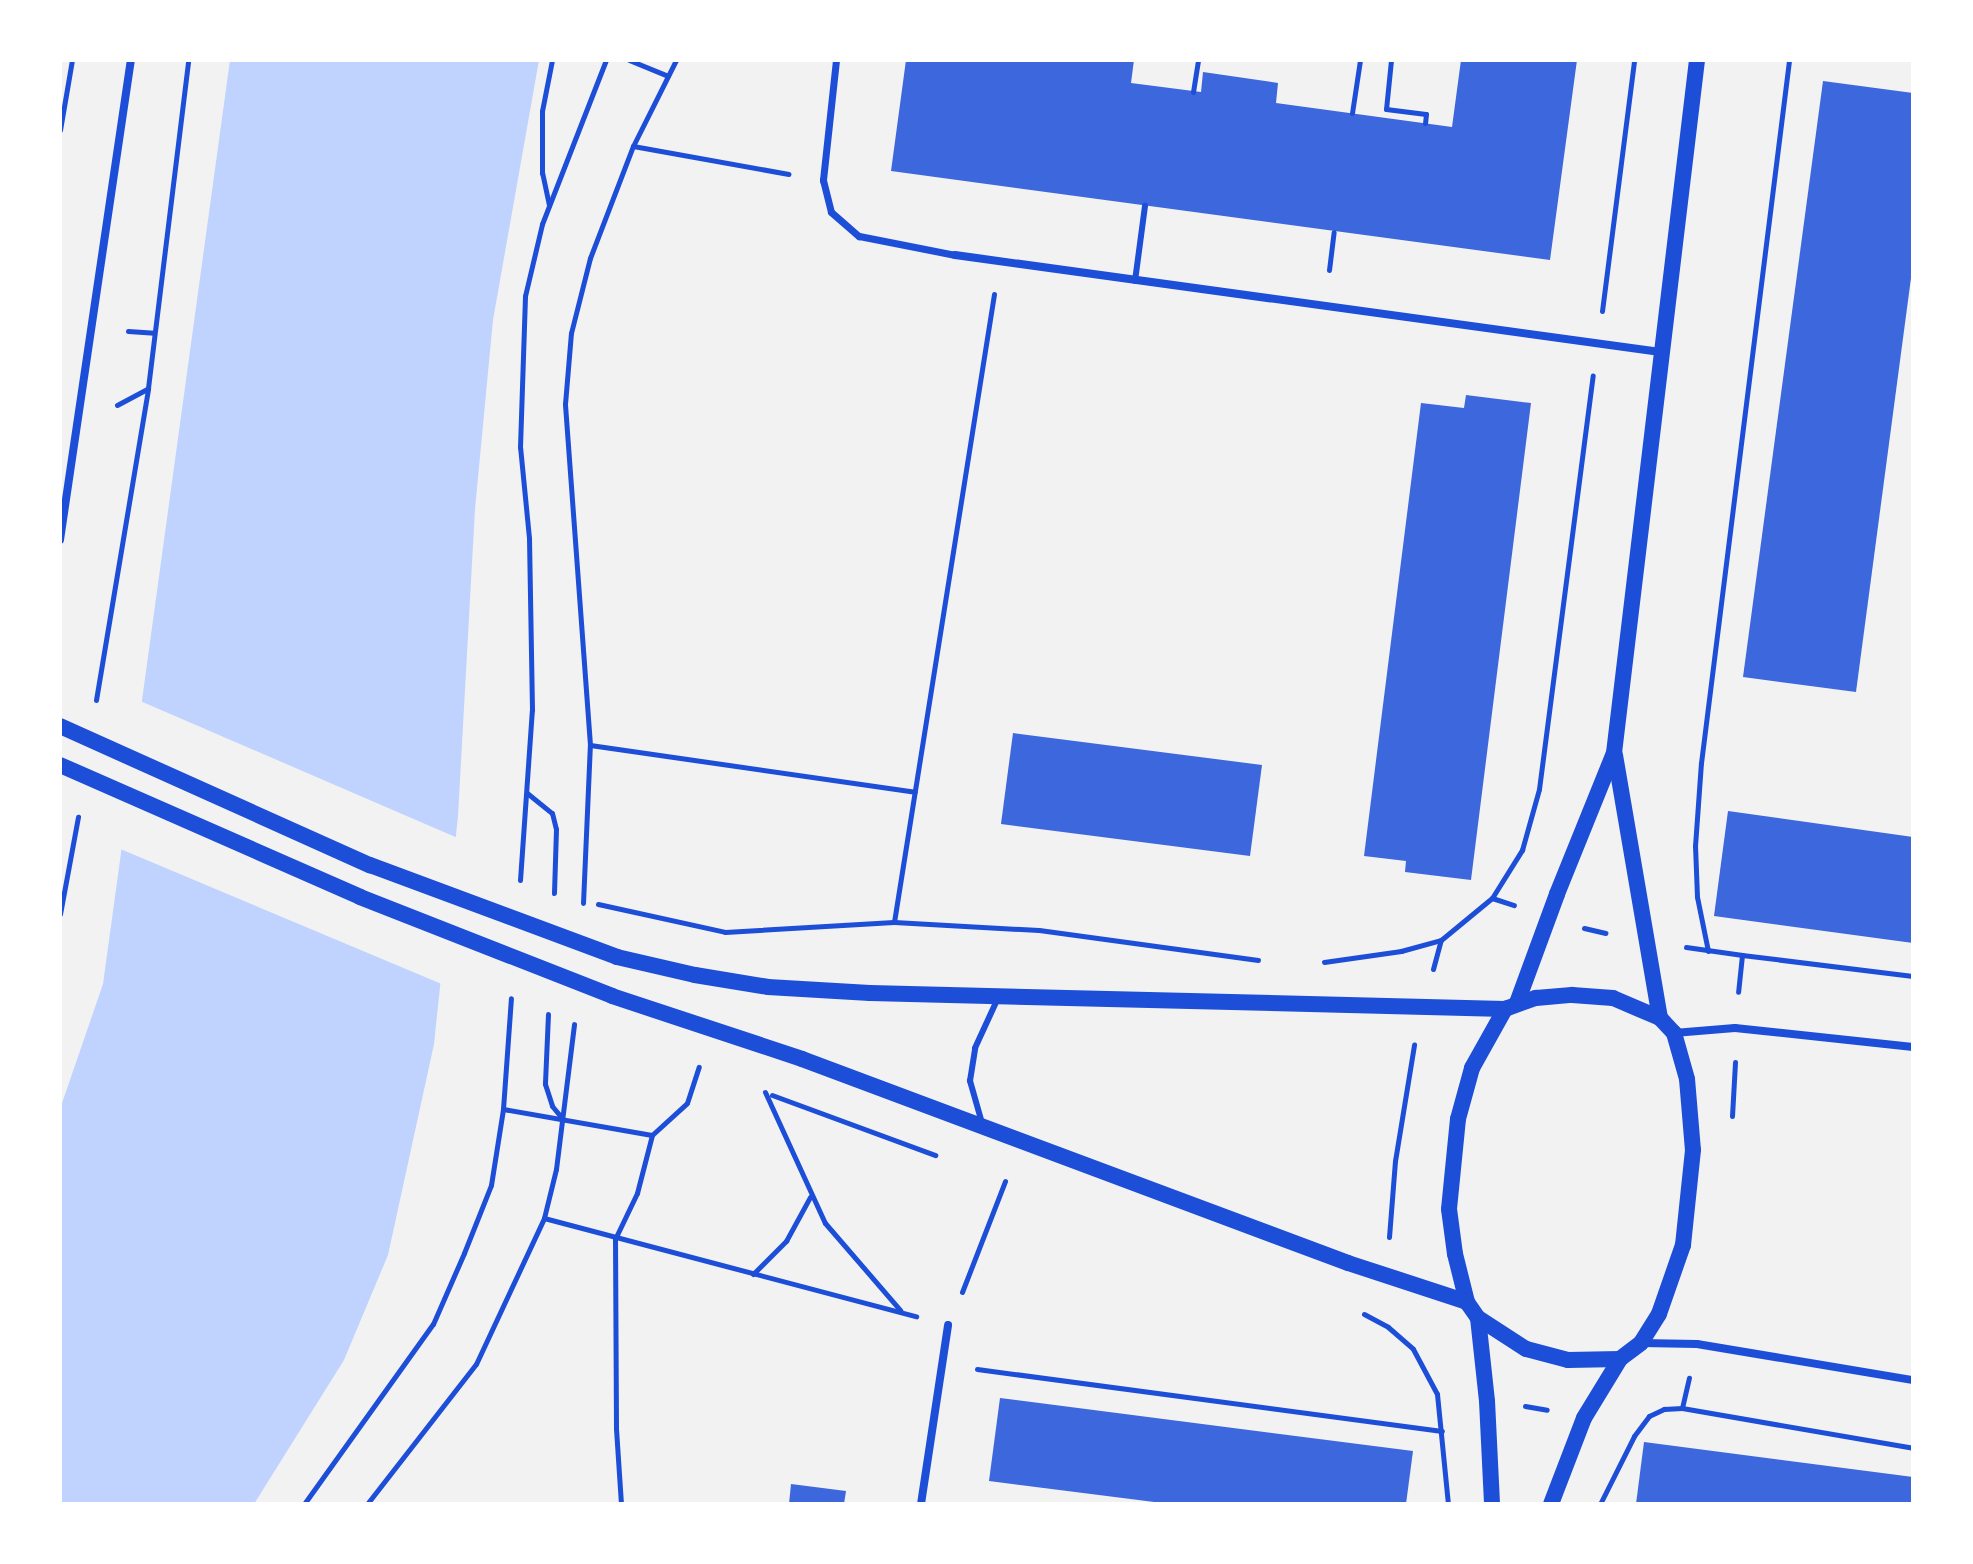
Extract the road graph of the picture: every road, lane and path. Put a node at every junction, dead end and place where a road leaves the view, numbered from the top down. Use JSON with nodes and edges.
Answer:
{"nodes":[{"id":1,"x":72,"y":60,"type":"edge"},
{"id":2,"x":120,"y":60,"type":"edge"},
{"id":3,"x":188,"y":60,"type":"edge"},
{"id":4,"x":552,"y":60,"type":"edge"},
{"id":5,"x":606,"y":60,"type":"edge"},
{"id":6,"x":629,"y":60,"type":"edge"},
{"id":7,"x":676,"y":60,"type":"edge"},
{"id":8,"x":836,"y":60,"type":"edge"},
{"id":9,"x":1198,"y":60,"type":"edge"},
{"id":10,"x":1360,"y":60,"type":"edge"},
{"id":11,"x":1391,"y":60,"type":"edge"},
{"id":12,"x":1634,"y":60,"type":"edge"},
{"id":13,"x":1697,"y":60,"type":"edge"},
{"id":14,"x":1789,"y":60,"type":"edge"},
{"id":15,"x":131,"y":63,"type":"edge"},
{"id":16,"x":668,"y":76,"type":"junction"},
{"id":17,"x":1193,"y":92,"type":"dead end"},
{"id":18,"x":1352,"y":113,"type":"dead end"},
{"id":19,"x":1425,"y":123,"type":"dead end"},
{"id":20,"x":60,"y":130,"type":"edge"},
{"id":21,"x":633,"y":146,"type":"junction"},
{"id":22,"x":823,"y":180,"type":"junction"},
{"id":23,"x":549,"y":206,"type":"junction"},
{"id":24,"x":1145,"y":206,"type":"dead end"},
{"id":25,"x":955,"y":255,"type":"joint"},
{"id":26,"x":999,"y":262,"type":"junction"},
{"id":27,"x":1135,"y":281,"type":"junction"},
{"id":28,"x":1597,"y":344,"type":"junction"},
{"id":29,"x":1660,"y":352,"type":"junction"},
{"id":30,"x":60,"y":540,"type":"edge"},
{"id":31,"x":104,"y":647,"type":"dead end"},
{"id":32,"x":60,"y":726,"type":"edge"},
{"id":33,"x":590,"y":745,"type":"junction"},
{"id":34,"x":1614,"y":753,"type":"junction"},
{"id":35,"x":60,"y":765,"type":"edge"},
{"id":36,"x":915,"y":792,"type":"junction"},
{"id":37,"x":72,"y":858,"type":"dead end"},
{"id":38,"x":519,"y":888,"type":"dead end"},
{"id":39,"x":1492,"y":898,"type":"junction"},
{"id":40,"x":621,"y":911,"type":"dead end"},
{"id":41,"x":60,"y":914,"type":"edge"},
{"id":42,"x":582,"y":918,"type":"dead end"},
{"id":43,"x":1549,"y":918,"type":"junction"},
{"id":44,"x":894,"y":922,"type":"junction"},
{"id":45,"x":1441,"y":940,"type":"junction"},
{"id":46,"x":1645,"y":941,"type":"junction"},
{"id":47,"x":1742,"y":955,"type":"dead end"},
{"id":48,"x":1268,"y":961,"type":"dead end"},
{"id":49,"x":1318,"y":962,"type":"dead end"},
{"id":50,"x":1913,"y":976,"type":"edge"},
{"id":51,"x":512,"y":983,"type":"dead end"},
{"id":52,"x":998,"y":998,"type":"junction"},
{"id":53,"x":1511,"y":1006,"type":"junction"},
{"id":54,"x":1422,"y":1009,"type":"junction"},
{"id":55,"x":575,"y":1011,"type":"dead end"},
{"id":56,"x":1660,"y":1018,"type":"junction"},
{"id":57,"x":1674,"y":1033,"type":"junction"},
{"id":58,"x":1913,"y":1047,"type":"edge"},
{"id":59,"x":699,"y":1067,"type":"dead end"},
{"id":60,"x":765,"y":1092,"type":"dead end"},
{"id":61,"x":503,"y":1109,"type":"junction"},
{"id":62,"x":564,"y":1120,"type":"junction"},
{"id":63,"x":983,"y":1125,"type":"junction"},
{"id":64,"x":652,"y":1135,"type":"junction"},
{"id":65,"x":1005,"y":1181,"type":"dead end"},
{"id":66,"x":810,"y":1196,"type":"junction"},
{"id":67,"x":544,"y":1218,"type":"junction"},
{"id":68,"x":615,"y":1239,"type":"junction"},
{"id":69,"x":753,"y":1274,"type":"junction"},
{"id":70,"x":1380,"y":1274,"type":"junction"},
{"id":71,"x":1467,"y":1302,"type":"junction"},
{"id":72,"x":900,"y":1311,"type":"junction"},
{"id":73,"x":1478,"y":1318,"type":"junction"},
{"id":74,"x":948,"y":1325,"type":"junction"},
{"id":75,"x":1641,"y":1343,"type":"junction"},
{"id":76,"x":1620,"y":1359,"type":"junction"},
{"id":77,"x":940,"y":1365,"type":"junction"},
{"id":78,"x":1913,"y":1380,"type":"edge"},
{"id":79,"x":1437,"y":1394,"type":"junction"},
{"id":80,"x":1487,"y":1401,"type":"junction"},
{"id":81,"x":1682,"y":1408,"type":"dead end"},
{"id":82,"x":1584,"y":1418,"type":"junction"},
{"id":83,"x":1442,"y":1431,"type":"junction"},
{"id":84,"x":1634,"y":1436,"type":"dead end"},
{"id":85,"x":1913,"y":1448,"type":"edge"},
{"id":86,"x":304,"y":1504,"type":"edge"},
{"id":87,"x":367,"y":1504,"type":"edge"},
{"id":88,"x":621,"y":1504,"type":"edge"},
{"id":89,"x":921,"y":1504,"type":"edge"},
{"id":90,"x":1448,"y":1504,"type":"edge"},
{"id":91,"x":1492,"y":1504,"type":"edge"},
{"id":92,"x":1551,"y":1504,"type":"edge"}],
"edges":[{"from":1,"to":20,"type":"path"},
{"from":2,"to":15,"type":"street"},
{"from":3,"to":31,"type":"path"},
{"from":4,"to":23,"type":"path"},
{"from":5,"to":23,"type":"path"},
{"from":6,"to":16,"type":"path"},
{"from":7,"to":16,"type":"path"},
{"from":8,"to":22,"type":"street"},
{"from":9,"to":17,"type":"path"},
{"from":10,"to":18,"type":"path"},
{"from":11,"to":19,"type":"path"},
{"from":12,"to":28,"type":"path"},
{"from":13,"to":29,"type":"main road"},
{"from":14,"to":46,"type":"path"},
{"from":15,"to":30,"type":"street"},
{"from":16,"to":21,"type":"path"},
{"from":21,"to":22,"type":"path"},
{"from":21,"to":33,"type":"path"},
{"from":22,"to":25,"type":"street"},
{"from":23,"to":38,"type":"path"},
{"from":24,"to":27,"type":"lane"},
{"from":25,"to":26,"type":"street"},
{"from":26,"to":27,"type":"street"},
{"from":26,"to":36,"type":"path"},
{"from":27,"to":28,"type":"street"},
{"from":28,"to":29,"type":"street"},
{"from":28,"to":39,"type":"path"},
{"from":29,"to":34,"type":"main road"},
{"from":32,"to":52,"type":"main road"},
{"from":33,"to":36,"type":"path"},
{"from":33,"to":42,"type":"path"},
{"from":34,"to":43,"type":"main road"},
{"from":34,"to":46,"type":"main road"},
{"from":35,"to":63,"type":"main road"},
{"from":36,"to":44,"type":"path"},
{"from":37,"to":41,"type":"path"},
{"from":39,"to":43,"type":"path"},
{"from":39,"to":45,"type":"path"},
{"from":40,"to":44,"type":"path"},
{"from":43,"to":46,"type":"path"},
{"from":43,"to":53,"type":"main road"},
{"from":44,"to":48,"type":"path"},
{"from":45,"to":49,"type":"path"},
{"from":45,"to":54,"type":"path"},
{"from":46,"to":56,"type":"main road"},
{"from":47,"to":50,"type":"path"},
{"from":51,"to":61,"type":"path"},
{"from":52,"to":54,"type":"main road"},
{"from":52,"to":63,"type":"lane"},
{"from":53,"to":54,"type":"main road"},
{"from":53,"to":56,"type":"main road"},
{"from":53,"to":71,"type":"main road"},
{"from":54,"to":70,"type":"path"},
{"from":55,"to":62,"type":"path"},
{"from":56,"to":57,"type":"main road"},
{"from":57,"to":58,"type":"street"},
{"from":57,"to":75,"type":"main road"},
{"from":59,"to":64,"type":"path"},
{"from":60,"to":66,"type":"path"},
{"from":61,"to":62,"type":"path"},
{"from":61,"to":86,"type":"path"},
{"from":62,"to":64,"type":"path"},
{"from":62,"to":67,"type":"path"},
{"from":63,"to":70,"type":"main road"},
{"from":64,"to":68,"type":"path"},
{"from":65,"to":74,"type":"path"},
{"from":66,"to":69,"type":"path"},
{"from":66,"to":72,"type":"path"},
{"from":67,"to":68,"type":"path"},
{"from":67,"to":87,"type":"path"},
{"from":68,"to":69,"type":"path"},
{"from":68,"to":88,"type":"path"},
{"from":69,"to":72,"type":"path"},
{"from":70,"to":71,"type":"main road"},
{"from":70,"to":79,"type":"path"},
{"from":71,"to":73,"type":"main road"},
{"from":72,"to":74,"type":"path"},
{"from":73,"to":76,"type":"main road"},
{"from":73,"to":80,"type":"main road"},
{"from":74,"to":77,"type":"street"},
{"from":75,"to":76,"type":"main road"},
{"from":75,"to":78,"type":"street"},
{"from":76,"to":82,"type":"main road"},
{"from":77,"to":83,"type":"path"},
{"from":77,"to":89,"type":"street"},
{"from":79,"to":80,"type":"path"},
{"from":79,"to":83,"type":"path"},
{"from":80,"to":82,"type":"path"},
{"from":80,"to":91,"type":"main road"},
{"from":81,"to":85,"type":"path"},
{"from":82,"to":84,"type":"path"},
{"from":82,"to":92,"type":"main road"},
{"from":83,"to":90,"type":"path"}]}
